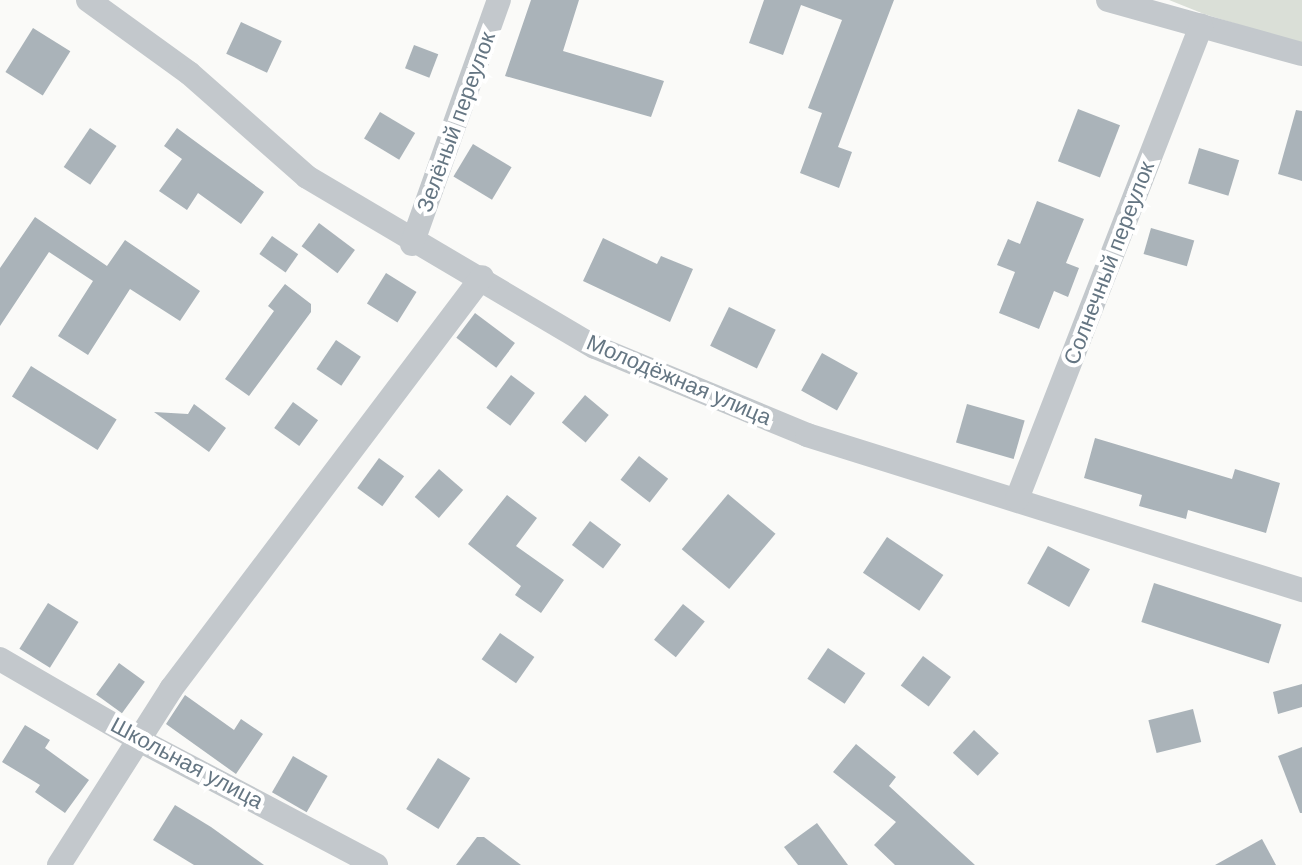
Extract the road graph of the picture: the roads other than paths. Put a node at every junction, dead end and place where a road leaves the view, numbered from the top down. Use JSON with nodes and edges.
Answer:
{"nodes":[{"id":1,"x":88,"y":0,"type":"edge"},
{"id":2,"x":499,"y":0,"type":"edge"},
{"id":3,"x":1108,"y":0,"type":"edge"},
{"id":4,"x":1201,"y":26,"type":"junction"},
{"id":5,"x":1302,"y":54,"type":"edge"},
{"id":6,"x":412,"y":244,"type":"junction"},
{"id":7,"x":482,"y":277,"type":"junction"},
{"id":8,"x":1017,"y":499,"type":"junction"},
{"id":9,"x":1302,"y":590,"type":"edge"},
{"id":10,"x":0,"y":659,"type":"edge"},
{"id":11,"x":139,"y":740,"type":"junction"},
{"id":12,"x":59,"y":865,"type":"edge"},
{"id":13,"x":376,"y":865,"type":"edge"}],
"edges":[{"from":1,"to":6,"type":"street","name":"Молодёжная улица"},
{"from":2,"to":6,"type":"street","name":"Зелёный переулок"},
{"from":3,"to":4,"type":"street"},
{"from":4,"to":5,"type":"street"},
{"from":4,"to":8,"type":"street","name":"Солнечный переулок"},
{"from":6,"to":7,"type":"street","name":"Молодёжная улица"},
{"from":7,"to":8,"type":"street","name":"Молодёжная улица"},
{"from":7,"to":11,"type":"street"},
{"from":8,"to":9,"type":"street","name":"Молодёжная улица"},
{"from":10,"to":11,"type":"street","name":"Школьная улица"},
{"from":11,"to":12,"type":"street"},
{"from":11,"to":13,"type":"street","name":"Школьная улица"}]}
